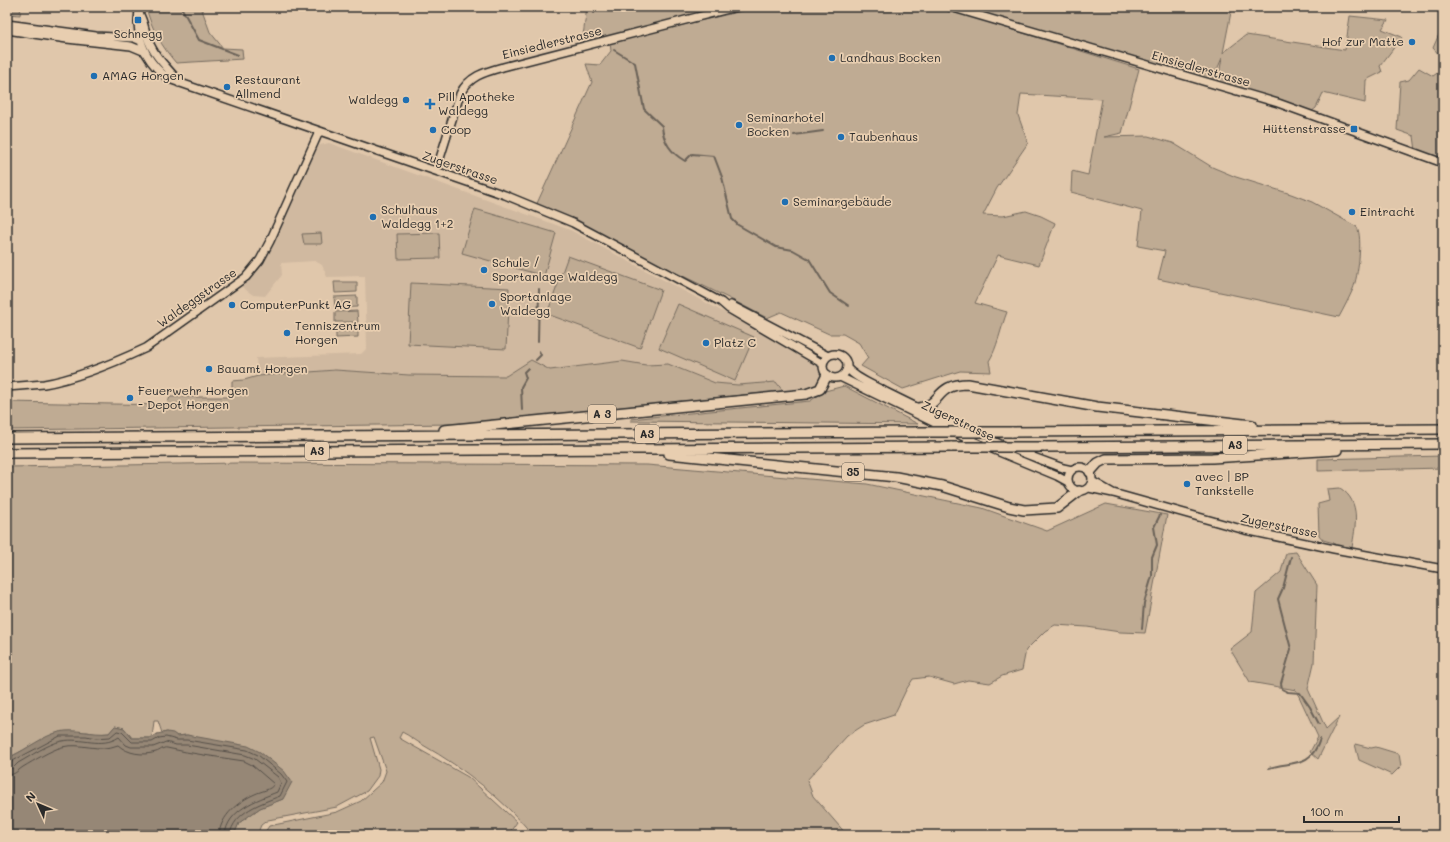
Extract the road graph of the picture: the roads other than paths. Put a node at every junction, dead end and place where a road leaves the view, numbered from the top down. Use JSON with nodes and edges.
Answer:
{"nodes":[{"id":1,"x":736,"y":7,"type":"edge"},
{"id":2,"x":950,"y":7,"type":"edge"},
{"id":3,"x":139,"y":10,"type":"edge"},
{"id":4,"x":7,"y":24,"type":"edge"},
{"id":5,"x":7,"y":30,"type":"edge"},
{"id":6,"x":44,"y":32,"type":"junction"},
{"id":7,"x":144,"y":40,"type":"junction"},
{"id":8,"x":131,"y":46,"type":"junction"},
{"id":9,"x":143,"y":51,"type":"junction"},
{"id":10,"x":179,"y":83,"type":"junction"},
{"id":11,"x":319,"y":132,"type":"junction"},
{"id":12,"x":1443,"y":163,"type":"edge"},
{"id":13,"x":436,"y":171,"type":"junction"},
{"id":14,"x":721,"y":302,"type":"junction"},
{"id":15,"x":828,"y":356,"type":"junction"},
{"id":16,"x":823,"y":364,"type":"junction"},
{"id":17,"x":847,"y":368,"type":"junction"},
{"id":18,"x":827,"y":375,"type":"junction"},
{"id":19,"x":840,"y":377,"type":"junction"},
{"id":20,"x":7,"y":387,"type":"edge"},
{"id":21,"x":919,"y":408,"type":"junction"},
{"id":22,"x":1443,"y":429,"type":"edge"},
{"id":23,"x":1301,"y":430,"type":"junction"},
{"id":24,"x":377,"y":436,"type":"junction"},
{"id":25,"x":7,"y":438,"type":"edge"},
{"id":26,"x":1426,"y":444,"type":"junction"},
{"id":27,"x":1443,"y":444,"type":"edge"},
{"id":28,"x":618,"y":450,"type":"junction"},
{"id":29,"x":7,"y":453,"type":"edge"},
{"id":30,"x":1072,"y":470,"type":"junction"},
{"id":31,"x":1090,"y":480,"type":"junction"},
{"id":32,"x":1068,"y":482,"type":"junction"},
{"id":33,"x":1078,"y":491,"type":"junction"},
{"id":34,"x":1443,"y":569,"type":"edge"}],
"edges":[{"from":1,"to":13,"type":"main road","name":"Einsiedlerstrasse"},
{"from":2,"to":12,"type":"main road","name":"Einsiedlerstrasse"},
{"from":3,"to":7,"type":"main road","name":"Zugerstrasse"},
{"from":4,"to":6,"type":"main road"},
{"from":5,"to":6,"type":"main road"},
{"from":6,"to":7,"type":"main road"},
{"from":6,"to":8,"type":"main road"},
{"from":7,"to":8,"type":"main road"},
{"from":7,"to":9,"type":"main road","name":"Zugerstrasse"},
{"from":7,"to":10,"type":"main road","name":"Zugerstrasse"},
{"from":8,"to":9,"type":"main road"},
{"from":9,"to":10,"type":"main road","name":"Zugerstrasse"},
{"from":10,"to":11,"type":"main road","name":"Zugerstrasse"},
{"from":11,"to":13,"type":"main road","name":"Zugerstrasse"},
{"from":11,"to":20,"type":"main road","name":"Waldeggstrasse"},
{"from":13,"to":14,"type":"main road","name":"Zugerstrasse"},
{"from":14,"to":15,"type":"main road","name":"Zugerstrasse"},
{"from":14,"to":16,"type":"main road","name":"Zugerstrasse"},
{"from":15,"to":16,"type":"main road"},
{"from":15,"to":17,"type":"main road","name":"Zugerstrasse"},
{"from":16,"to":18,"type":"main road"},
{"from":17,"to":19,"type":"main road"},
{"from":17,"to":21,"type":"main road","name":"Zugerstrasse"},
{"from":18,"to":19,"type":"main road","name":"Zugerstrasse"},
{"from":18,"to":24,"type":"highway","number":"A 3"},
{"from":19,"to":32,"type":"main road","name":"Zugerstrasse"},
{"from":21,"to":23,"type":"highway"},
{"from":21,"to":30,"type":"main road","name":"Zugerstrasse"},
{"from":22,"to":23,"type":"highway","number":"A3"},
{"from":23,"to":24,"type":"highway","number":"A3","bridge":true},
{"from":24,"to":25,"type":"highway","number":"A3"},
{"from":26,"to":27,"type":"highway","number":"A3"},
{"from":26,"to":28,"type":"highway","number":"A3","bridge":true},
{"from":26,"to":31,"type":"highway"},
{"from":28,"to":29,"type":"highway","number":"A3"},
{"from":28,"to":33,"type":"highway","number":"35"},
{"from":30,"to":31,"type":"main road","name":"Zugerstrasse"},
{"from":30,"to":32,"type":"main road"},
{"from":31,"to":33,"type":"main road","name":"Zugerstrasse"},
{"from":31,"to":34,"type":"main road","name":"Zugerstrasse"},
{"from":32,"to":33,"type":"main road","name":"Zugerstrasse"}]}
